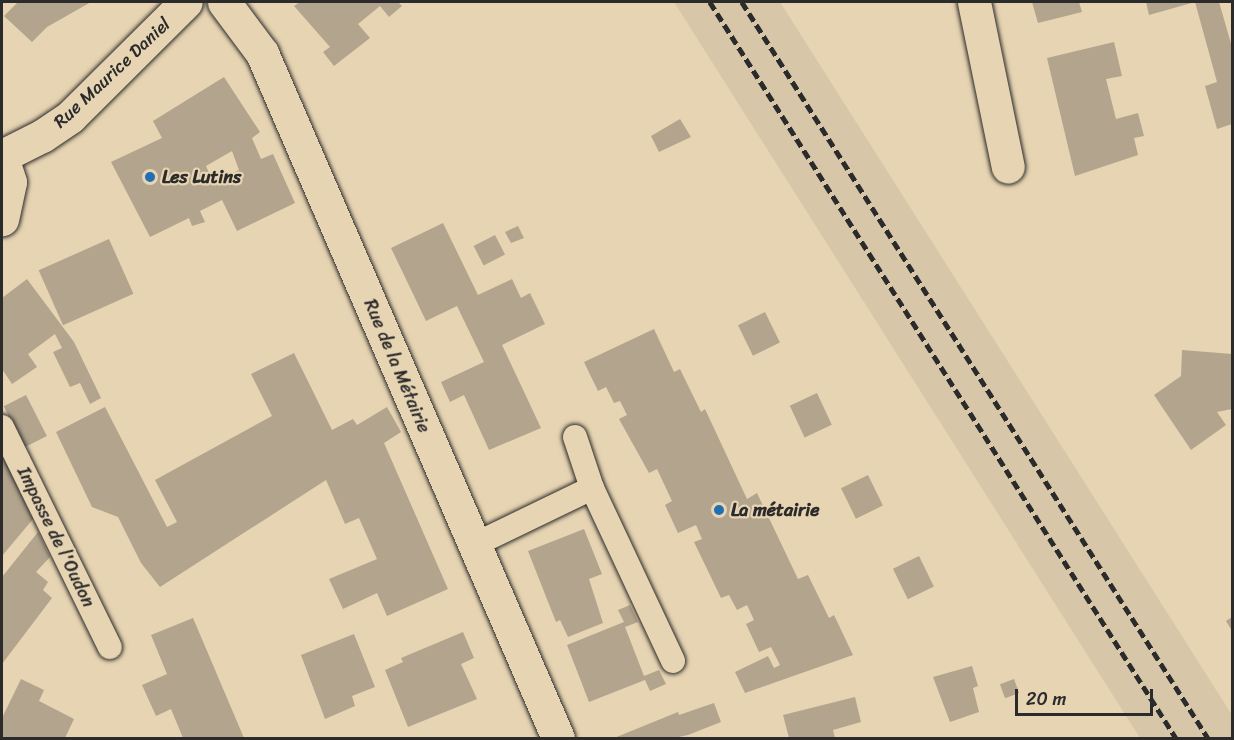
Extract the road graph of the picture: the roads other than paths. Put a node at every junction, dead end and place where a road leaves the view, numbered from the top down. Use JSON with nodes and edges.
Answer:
{"nodes":[{"id":1,"x":186,"y":2,"type":"edge"},
{"id":2,"x":224,"y":2,"type":"edge"},
{"id":3,"x":974,"y":2,"type":"edge"},
{"id":4,"x":2,"y":157,"type":"edge"},
{"id":5,"x":1008,"y":167,"type":"dead end"},
{"id":6,"x":2,"y":219,"type":"edge"},
{"id":7,"x":2,"y":427,"type":"edge"},
{"id":8,"x":575,"y":437,"type":"dead end"},
{"id":9,"x":592,"y":488,"type":"junction"},
{"id":10,"x":474,"y":545,"type":"junction"},
{"id":11,"x":111,"y":647,"type":"dead end"},
{"id":12,"x":674,"y":661,"type":"dead end"},
{"id":13,"x":558,"y":738,"type":"edge"}],
"edges":[{"from":1,"to":4,"type":"street","name":"Rue Maurice Daniel"},
{"from":2,"to":10,"type":"street","name":"Rue de la Métairie"},
{"from":3,"to":5,"type":"street"},
{"from":4,"to":6,"type":"street"},
{"from":7,"to":11,"type":"lane","name":"Impasse de l'Oudon"},
{"from":8,"to":9,"type":"lane"},
{"from":9,"to":10,"type":"lane"},
{"from":9,"to":12,"type":"lane"},
{"from":10,"to":13,"type":"street","name":"Rue de la Métairie"}]}
